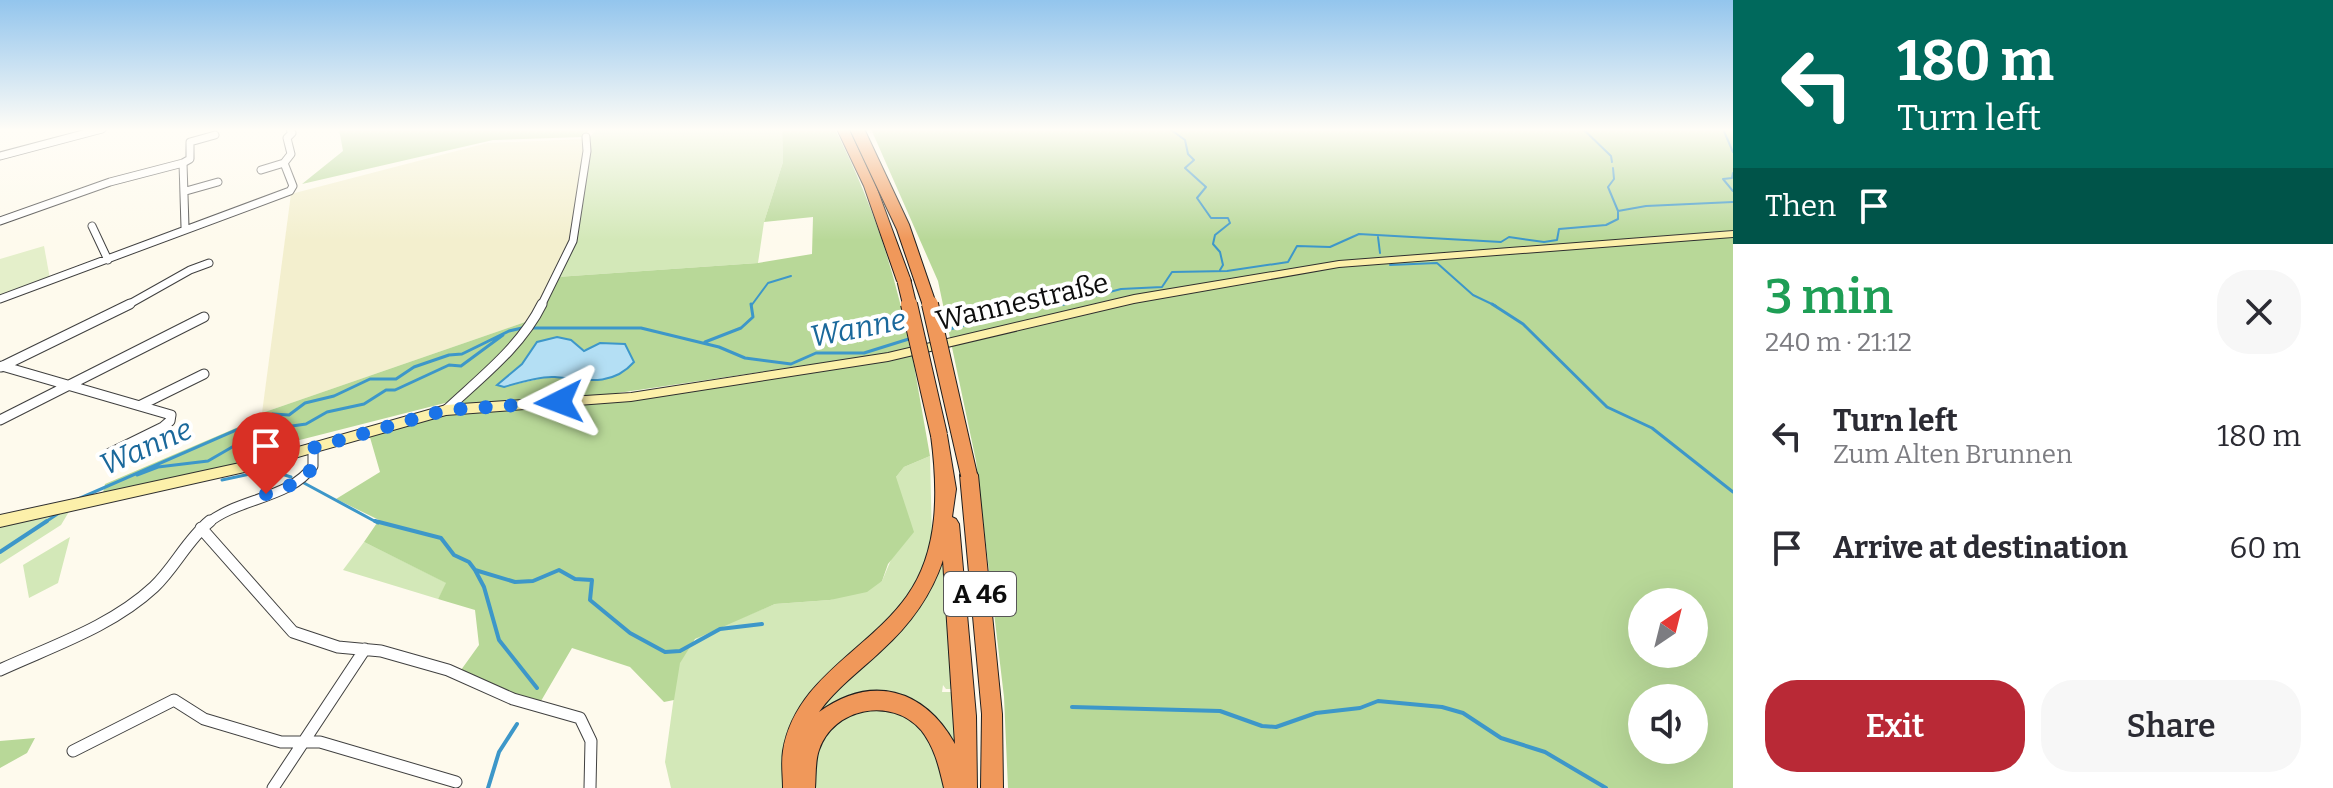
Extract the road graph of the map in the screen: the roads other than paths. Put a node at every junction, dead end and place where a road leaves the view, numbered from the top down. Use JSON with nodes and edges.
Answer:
{"nodes":[{"id":1,"x":172,"y":166,"type":"edge"},
{"id":2,"x":183,"y":166,"type":"edge"},
{"id":3,"x":275,"y":166,"type":"edge"},
{"id":4,"x":285,"y":166,"type":"edge"},
{"id":5,"x":585,"y":166,"type":"edge"},
{"id":6,"x":860,"y":166,"type":"edge"},
{"id":7,"x":876,"y":166,"type":"edge"},
{"id":8,"x":261,"y":170,"type":"dead end"},
{"id":9,"x":218,"y":182,"type":"dead end"},
{"id":10,"x":186,"y":188,"type":"junction"},
{"id":11,"x":0,"y":221,"type":"edge"},
{"id":12,"x":92,"y":226,"type":"dead end"},
{"id":13,"x":185,"y":227,"type":"junction"},
{"id":14,"x":1733,"y":234,"type":"edge"},
{"id":15,"x":108,"y":260,"type":"junction"},
{"id":16,"x":209,"y":263,"type":"dead end"},
{"id":17,"x":0,"y":299,"type":"edge"},
{"id":18,"x":204,"y":317,"type":"dead end"},
{"id":19,"x":1,"y":367,"type":"edge"},
{"id":20,"x":204,"y":374,"type":"dead end"},
{"id":21,"x":69,"y":386,"type":"junction"},
{"id":22,"x":141,"y":405,"type":"junction"},
{"id":23,"x":446,"y":410,"type":"junction"},
{"id":24,"x":0,"y":420,"type":"edge"},
{"id":25,"x":313,"y":448,"type":"junction"},
{"id":26,"x":106,"y":455,"type":"dead end"},
{"id":27,"x":946,"y":477,"type":"junction"},
{"id":28,"x":0,"y":521,"type":"edge"},
{"id":29,"x":201,"y":528,"type":"junction"},
{"id":30,"x":365,"y":649,"type":"junction"},
{"id":31,"x":0,"y":670,"type":"edge"},
{"id":32,"x":303,"y":742,"type":"junction"},
{"id":33,"x":73,"y":751,"type":"dead end"},
{"id":34,"x":456,"y":782,"type":"dead end"},
{"id":35,"x":273,"y":788,"type":"edge"},
{"id":36,"x":590,"y":788,"type":"edge"},
{"id":37,"x":794,"y":788,"type":"edge"},
{"id":38,"x":804,"y":788,"type":"edge"},
{"id":39,"x":955,"y":788,"type":"edge"},
{"id":40,"x":966,"y":788,"type":"edge"},
{"id":41,"x":992,"y":788,"type":"edge"}],
"edges":[{"from":1,"to":11,"type":"street"},
{"from":2,"to":10,"type":"street"},
{"from":3,"to":8,"type":"street"},
{"from":4,"to":13,"type":"street"},
{"from":5,"to":23,"type":"street"},
{"from":6,"to":27,"type":"highway","number":"A 46","bridge":true},
{"from":7,"to":41,"type":"highway","number":"A 46","bridge":true},
{"from":9,"to":10,"type":"street"},
{"from":10,"to":13,"type":"street"},
{"from":12,"to":15,"type":"street"},
{"from":13,"to":15,"type":"street"},
{"from":14,"to":23,"type":"street","name":"Wannestraße"},
{"from":15,"to":17,"type":"street"},
{"from":16,"to":19,"type":"street"},
{"from":18,"to":21,"type":"street"},
{"from":19,"to":21,"type":"street"},
{"from":20,"to":22,"type":"street"},
{"from":21,"to":22,"type":"street"},
{"from":21,"to":24,"type":"street"},
{"from":22,"to":26,"type":"street"},
{"from":23,"to":25,"type":"street","name":"Wannestraße"},
{"from":25,"to":28,"type":"street","name":"Wannestraße"},
{"from":25,"to":29,"type":"street"},
{"from":27,"to":37,"type":"highway"},
{"from":27,"to":40,"type":"highway","number":"A 46"},
{"from":29,"to":30,"type":"street"},
{"from":29,"to":31,"type":"street"},
{"from":30,"to":32,"type":"street"},
{"from":30,"to":36,"type":"street"},
{"from":32,"to":33,"type":"street"},
{"from":32,"to":34,"type":"street"},
{"from":32,"to":35,"type":"street"},
{"from":38,"to":39,"type":"highway"}]}
